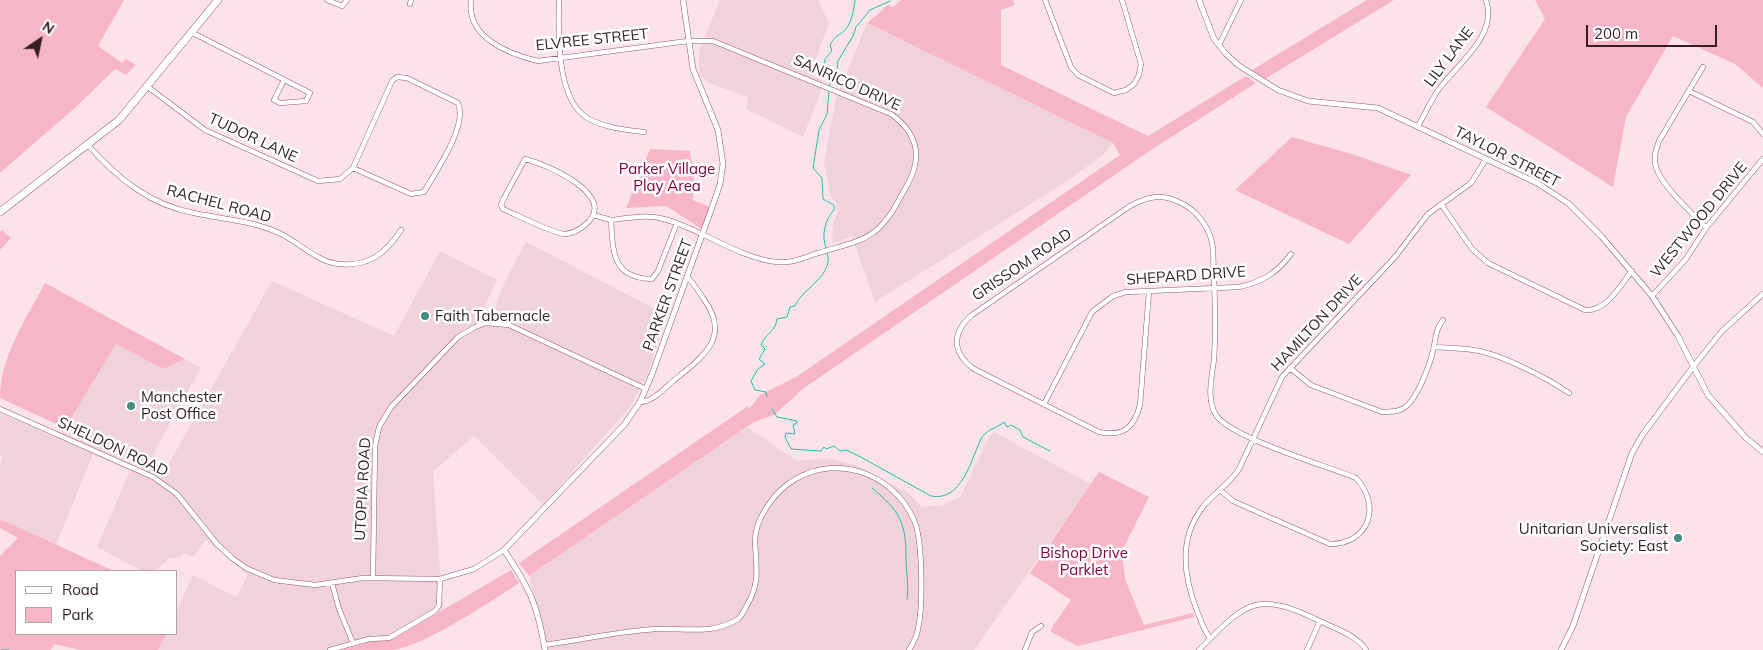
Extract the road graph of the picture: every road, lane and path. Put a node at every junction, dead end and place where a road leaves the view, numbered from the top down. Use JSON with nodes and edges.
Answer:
{"nodes":[{"id":1,"x":218,"y":0,"type":"edge"},
{"id":2,"x":327,"y":0,"type":"edge"},
{"id":3,"x":347,"y":0,"type":"edge"},
{"id":4,"x":471,"y":0,"type":"edge"},
{"id":5,"x":559,"y":0,"type":"edge"},
{"id":6,"x":683,"y":0,"type":"edge"},
{"id":7,"x":1045,"y":0,"type":"edge"},
{"id":8,"x":1122,"y":0,"type":"edge"},
{"id":9,"x":1199,"y":0,"type":"edge"},
{"id":10,"x":1241,"y":0,"type":"edge"},
{"id":11,"x":1486,"y":0,"type":"edge"},
{"id":12,"x":191,"y":32,"type":"junction"},
{"id":13,"x":688,"y":41,"type":"junction"},
{"id":14,"x":1218,"y":45,"type":"junction"},
{"id":15,"x":561,"y":58,"type":"junction"},
{"id":16,"x":1703,"y":67,"type":"dead end"},
{"id":17,"x":284,"y":80,"type":"junction"},
{"id":18,"x":148,"y":87,"type":"junction"},
{"id":19,"x":1689,"y":91,"type":"junction"},
{"id":20,"x":1418,"y":126,"type":"junction"},
{"id":21,"x":644,"y":132,"type":"dead end"},
{"id":22,"x":1763,"y":134,"type":"edge"},
{"id":23,"x":88,"y":145,"type":"junction"},
{"id":24,"x":1486,"y":159,"type":"junction"},
{"id":25,"x":1763,"y":159,"type":"edge"},
{"id":26,"x":353,"y":168,"type":"junction"},
{"id":27,"x":1441,"y":204,"type":"junction"},
{"id":28,"x":0,"y":212,"type":"edge"},
{"id":29,"x":593,"y":214,"type":"junction"},
{"id":30,"x":611,"y":220,"type":"junction"},
{"id":31,"x":677,"y":223,"type":"junction"},
{"id":32,"x":1706,"y":228,"type":"junction"},
{"id":33,"x":401,"y":230,"type":"dead end"},
{"id":34,"x":703,"y":234,"type":"junction"},
{"id":35,"x":1291,"y":254,"type":"dead end"},
{"id":36,"x":1632,"y":271,"type":"junction"},
{"id":37,"x":687,"y":277,"type":"junction"},
{"id":38,"x":1214,"y":288,"type":"junction"},
{"id":39,"x":1148,"y":292,"type":"junction"},
{"id":40,"x":1763,"y":294,"type":"edge"},
{"id":41,"x":1652,"y":296,"type":"junction"},
{"id":42,"x":1443,"y":320,"type":"dead end"},
{"id":43,"x":1434,"y":347,"type":"junction"},
{"id":44,"x":1693,"y":367,"type":"junction"},
{"id":45,"x":1290,"y":368,"type":"junction"},
{"id":46,"x":646,"y":390,"type":"junction"},
{"id":47,"x":1569,"y":393,"type":"dead end"},
{"id":48,"x":640,"y":402,"type":"junction"},
{"id":49,"x":1044,"y":404,"type":"junction"},
{"id":50,"x":0,"y":409,"type":"edge"},
{"id":51,"x":1253,"y":439,"type":"junction"},
{"id":52,"x":1763,"y":452,"type":"edge"},
{"id":53,"x":1220,"y":490,"type":"junction"},
{"id":54,"x":504,"y":550,"type":"junction"},
{"id":55,"x":373,"y":578,"type":"junction"},
{"id":56,"x":440,"y":579,"type":"junction"},
{"id":57,"x":332,"y":583,"type":"junction"},
{"id":58,"x":1320,"y":621,"type":"junction"},
{"id":59,"x":1041,"y":626,"type":"dead end"},
{"id":60,"x":1210,"y":638,"type":"junction"},
{"id":61,"x":353,"y":643,"type":"junction"},
{"id":62,"x":545,"y":648,"type":"edge"},
{"id":63,"x":330,"y":650,"type":"edge"},
{"id":64,"x":910,"y":650,"type":"edge"},
{"id":65,"x":1026,"y":650,"type":"edge"},
{"id":66,"x":1199,"y":650,"type":"edge"},
{"id":67,"x":1307,"y":650,"type":"edge"},
{"id":68,"x":1366,"y":650,"type":"edge"},
{"id":69,"x":1561,"y":650,"type":"edge"}],
"edges":[{"from":1,"to":12,"type":"main road"},
{"from":2,"to":3,"type":"street"},
{"from":4,"to":15,"type":"street","name":"ELVREE STREET"},
{"from":5,"to":15,"type":"street"},
{"from":6,"to":13,"type":"street","name":"PARKER STREET"},
{"from":7,"to":8,"type":"street"},
{"from":9,"to":14,"type":"street","name":"TAYLOR STREET"},
{"from":10,"to":14,"type":"street"},
{"from":11,"to":20,"type":"street","name":"LILY LANE"},
{"from":12,"to":17,"type":"street"},
{"from":12,"to":18,"type":"main road"},
{"from":13,"to":15,"type":"street","name":"ELVREE STREET"},
{"from":13,"to":34,"type":"street","name":"PARKER STREET"},
{"from":13,"to":34,"type":"street","name":"SANRICO DRIVE"},
{"from":14,"to":20,"type":"street","name":"TAYLOR STREET"},
{"from":15,"to":21,"type":"street"},
{"from":16,"to":19,"type":"street"},
{"from":17,"to":17,"type":"street"},
{"from":18,"to":23,"type":"main road"},
{"from":18,"to":26,"type":"street","name":"TUDOR LANE"},
{"from":19,"to":22,"type":"street"},
{"from":19,"to":32,"type":"street"},
{"from":20,"to":24,"type":"street","name":"TAYLOR STREET"},
{"from":23,"to":28,"type":"main road"},
{"from":23,"to":33,"type":"street","name":"RACHEL ROAD"},
{"from":24,"to":27,"type":"street","name":"HAMILTON DRIVE"},
{"from":24,"to":36,"type":"street","name":"TAYLOR STREET"},
{"from":25,"to":32,"type":"street","name":"WESTWOOD DRIVE"},
{"from":26,"to":26,"type":"street"},
{"from":27,"to":36,"type":"street"},
{"from":27,"to":45,"type":"street","name":"HAMILTON DRIVE"},
{"from":29,"to":29,"type":"street"},
{"from":29,"to":30,"type":"street"},
{"from":30,"to":31,"type":"street","name":"SANRICO DRIVE"},
{"from":30,"to":31,"type":"street"},
{"from":31,"to":34,"type":"street","name":"SANRICO DRIVE"},
{"from":32,"to":41,"type":"street","name":"WESTWOOD DRIVE"},
{"from":34,"to":37,"type":"street","name":"PARKER STREET"},
{"from":35,"to":38,"type":"street","name":"SHEPARD DRIVE"},
{"from":36,"to":41,"type":"street","name":"TAYLOR STREET"},
{"from":37,"to":46,"type":"street","name":"PARKER STREET"},
{"from":37,"to":48,"type":"street"},
{"from":38,"to":39,"type":"street","name":"SHEPARD DRIVE"},
{"from":38,"to":49,"type":"street","name":"GRISSOM ROAD"},
{"from":38,"to":51,"type":"street","name":"GRISSOM ROAD"},
{"from":39,"to":49,"type":"street","name":"SHEPARD DRIVE"},
{"from":39,"to":49,"type":"street","name":"GRISSOM ROAD"},
{"from":40,"to":44,"type":"street"},
{"from":41,"to":44,"type":"street","name":"TAYLOR STREET"},
{"from":42,"to":43,"type":"street"},
{"from":43,"to":45,"type":"street"},
{"from":43,"to":47,"type":"street"},
{"from":44,"to":52,"type":"street","name":"TAYLOR STREET"},
{"from":44,"to":69,"type":"street"},
{"from":45,"to":51,"type":"street","name":"HAMILTON DRIVE"},
{"from":46,"to":48,"type":"street","name":"PARKER STREET"},
{"from":46,"to":55,"type":"street","name":"UTOPIA ROAD"},
{"from":48,"to":54,"type":"street","name":"PARKER STREET"},
{"from":50,"to":57,"type":"street","name":"SHELDON ROAD"},
{"from":51,"to":53,"type":"street","name":"HAMILTON DRIVE"},
{"from":51,"to":53,"type":"street","name":"GRISSOM ROAD"},
{"from":53,"to":60,"type":"street","name":"HAMILTON DRIVE"},
{"from":54,"to":56,"type":"street","name":"SHELDON ROAD"},
{"from":54,"to":62,"type":"street"},
{"from":55,"to":56,"type":"street","name":"SHELDON ROAD"},
{"from":55,"to":57,"type":"street","name":"SHELDON ROAD"},
{"from":56,"to":61,"type":"street"},
{"from":57,"to":61,"type":"street"},
{"from":58,"to":60,"type":"street"},
{"from":58,"to":67,"type":"street"},
{"from":58,"to":68,"type":"street"},
{"from":59,"to":65,"type":"street"},
{"from":60,"to":66,"type":"street"},
{"from":61,"to":63,"type":"street"},
{"from":62,"to":64,"type":"street"}]}
